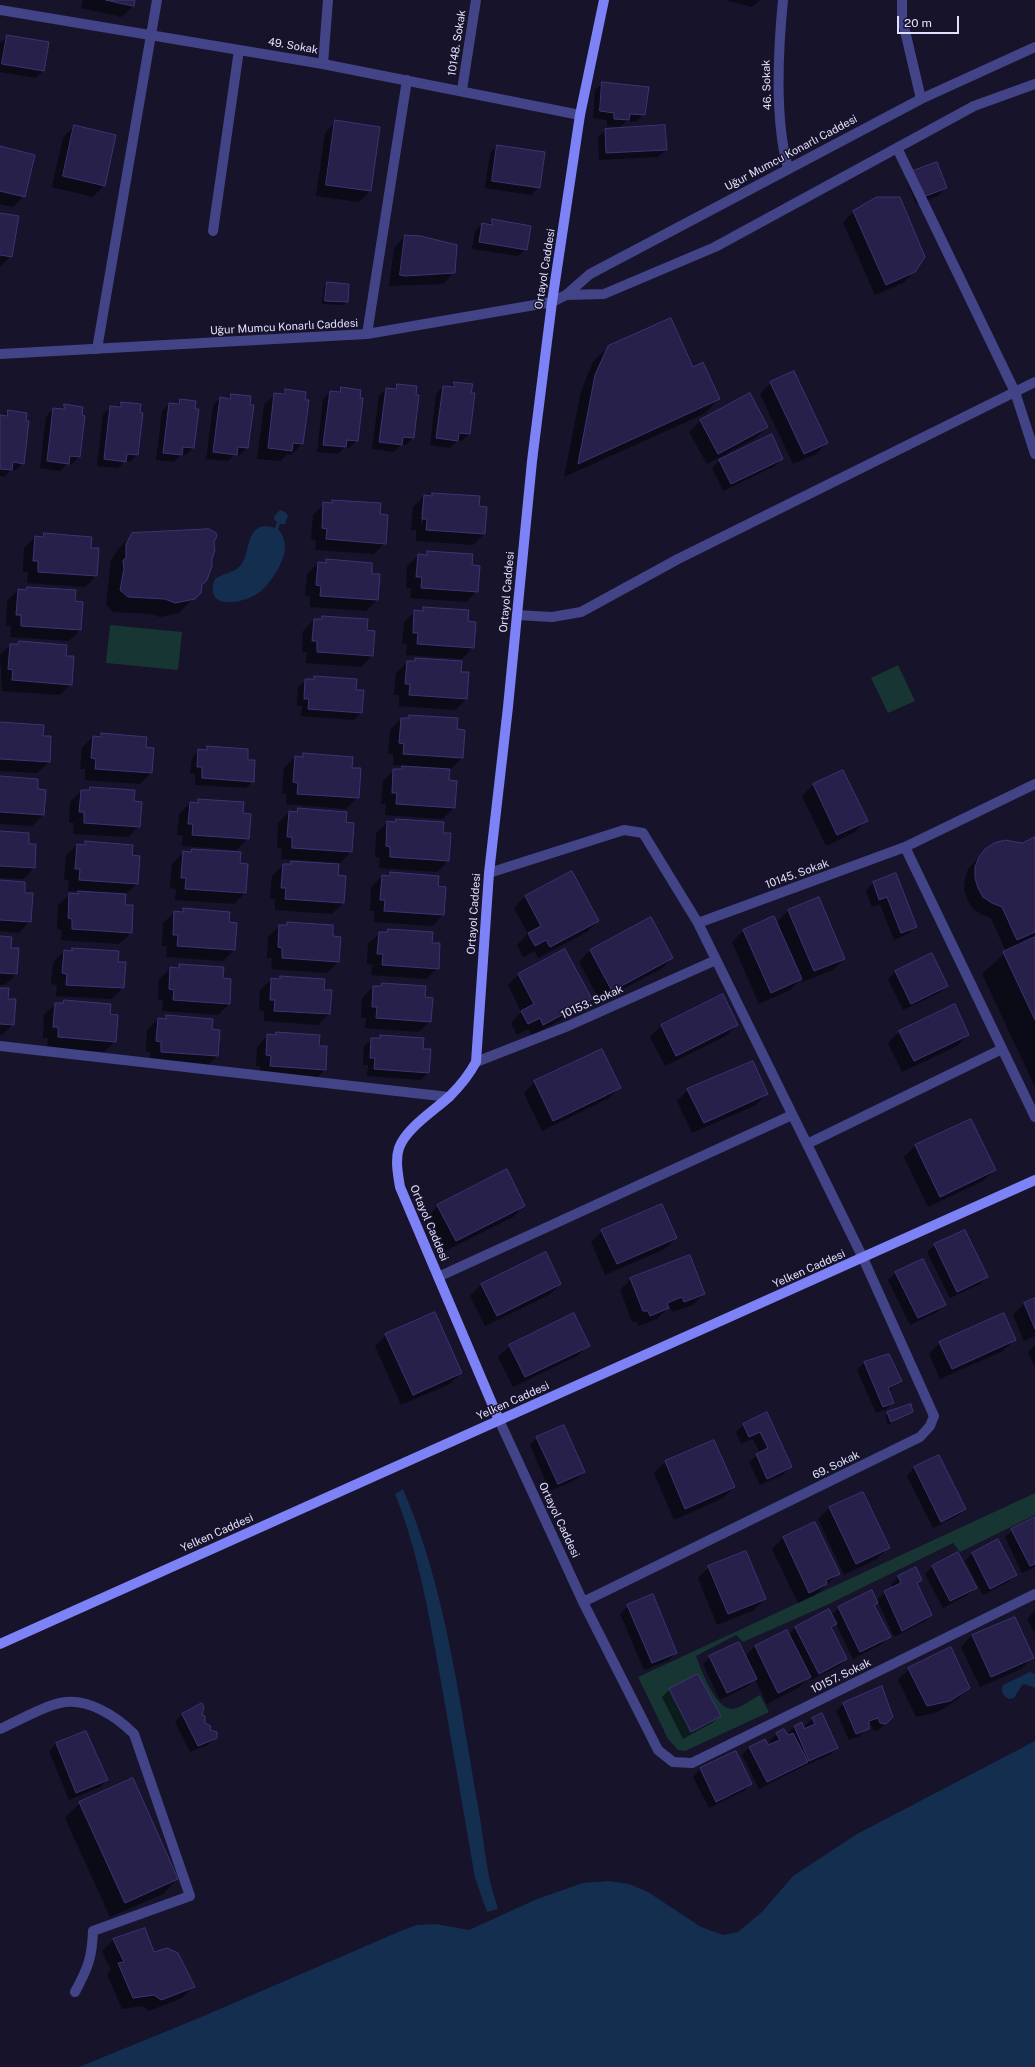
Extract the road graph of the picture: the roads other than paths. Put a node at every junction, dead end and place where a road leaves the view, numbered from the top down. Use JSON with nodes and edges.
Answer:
{"nodes":[{"id":1,"x":157,"y":0,"type":"edge"},
{"id":2,"x":328,"y":0,"type":"edge"},
{"id":3,"x":476,"y":0,"type":"edge"},
{"id":4,"x":604,"y":0,"type":"edge"},
{"id":5,"x":783,"y":0,"type":"edge"},
{"id":6,"x":902,"y":0,"type":"edge"},
{"id":7,"x":0,"y":10,"type":"edge"},
{"id":8,"x":152,"y":35,"type":"junction"},
{"id":9,"x":1035,"y":47,"type":"edge"},
{"id":10,"x":239,"y":50,"type":"junction"},
{"id":11,"x":323,"y":64,"type":"junction"},
{"id":12,"x":407,"y":80,"type":"junction"},
{"id":13,"x":1035,"y":84,"type":"edge"},
{"id":14,"x":462,"y":90,"type":"junction"},
{"id":15,"x":921,"y":99,"type":"junction"},
{"id":16,"x":580,"y":115,"type":"junction"},
{"id":17,"x":897,"y":148,"type":"junction"},
{"id":18,"x":788,"y":168,"type":"junction"},
{"id":19,"x":213,"y":231,"type":"dead end"},
{"id":20,"x":566,"y":295,"type":"junction"},
{"id":21,"x":552,"y":302,"type":"junction"},
{"id":22,"x":367,"y":334,"type":"junction"},
{"id":23,"x":97,"y":349,"type":"junction"},
{"id":24,"x":0,"y":354,"type":"edge"},
{"id":25,"x":1035,"y":382,"type":"edge"},
{"id":26,"x":1015,"y":392,"type":"junction"},
{"id":27,"x":1035,"y":454,"type":"edge"},
{"id":28,"x":517,"y":615,"type":"junction"},
{"id":29,"x":1035,"y":784,"type":"edge"},
{"id":30,"x":905,"y":848,"type":"junction"},
{"id":31,"x":489,"y":873,"type":"junction"},
{"id":32,"x":698,"y":923,"type":"junction"},
{"id":33,"x":716,"y":960,"type":"junction"},
{"id":34,"x":0,"y":1046,"type":"edge"},
{"id":35,"x":1002,"y":1049,"type":"junction"},
{"id":36,"x":476,"y":1062,"type":"junction"},
{"id":37,"x":449,"y":1097,"type":"junction"},
{"id":38,"x":792,"y":1115,"type":"junction"},
{"id":39,"x":1035,"y":1117,"type":"edge"},
{"id":40,"x":807,"y":1144,"type":"junction"},
{"id":41,"x":1035,"y":1180,"type":"edge"},
{"id":42,"x":863,"y":1258,"type":"junction"},
{"id":43,"x":438,"y":1276,"type":"junction"},
{"id":44,"x":500,"y":1420,"type":"junction"},
{"id":45,"x":1035,"y":1594,"type":"edge"},
{"id":46,"x":583,"y":1602,"type":"junction"},
{"id":47,"x":0,"y":1644,"type":"edge"},
{"id":48,"x":0,"y":1729,"type":"edge"},
{"id":49,"x":658,"y":1750,"type":"joint"},
{"id":50,"x":74,"y":1992,"type":"dead end"}],
"edges":[{"from":1,"to":8,"type":"street"},
{"from":2,"to":11,"type":"street"},
{"from":3,"to":14,"type":"street","name":"10148. Sokak"},
{"from":4,"to":16,"type":"street","name":"Ortayol Caddesi"},
{"from":5,"to":18,"type":"street","name":"46. Sokak"},
{"from":6,"to":15,"type":"street"},
{"from":7,"to":8,"type":"street","name":"49. Sokak"},
{"from":8,"to":10,"type":"street","name":"49. Sokak"},
{"from":8,"to":23,"type":"street"},
{"from":9,"to":15,"type":"street","name":"Uğur Mumcu Konarlı Caddesi"},
{"from":10,"to":11,"type":"street","name":"49. Sokak"},
{"from":10,"to":19,"type":"street"},
{"from":11,"to":12,"type":"street","name":"49. Sokak"},
{"from":12,"to":14,"type":"street","name":"49. Sokak"},
{"from":12,"to":22,"type":"street"},
{"from":13,"to":17,"type":"street","name":"Uğur Mumcu Konarlı Caddesi"},
{"from":14,"to":16,"type":"street","name":"49. Sokak"},
{"from":15,"to":18,"type":"street","name":"Uğur Mumcu Konarlı Caddesi"},
{"from":16,"to":21,"type":"street","name":"Ortayol Caddesi"},
{"from":17,"to":20,"type":"street","name":"Uğur Mumcu Konarlı Caddesi"},
{"from":17,"to":26,"type":"street"},
{"from":18,"to":20,"type":"street","name":"Uğur Mumcu Konarlı Caddesi"},
{"from":20,"to":21,"type":"street","name":"Uğur Mumcu Konarlı Caddesi"},
{"from":21,"to":22,"type":"street","name":"Uğur Mumcu Konarlı Caddesi"},
{"from":21,"to":28,"type":"street","name":"Ortayol Caddesi"},
{"from":22,"to":23,"type":"street","name":"Uğur Mumcu Konarlı Caddesi"},
{"from":23,"to":24,"type":"street","name":"Uğur Mumcu Konarlı Caddesi"},
{"from":25,"to":26,"type":"street"},
{"from":26,"to":27,"type":"street"},
{"from":26,"to":28,"type":"street"},
{"from":28,"to":31,"type":"street","name":"Ortayol Caddesi"},
{"from":29,"to":30,"type":"street","name":"10145. Sokak"},
{"from":30,"to":32,"type":"street","name":"10145. Sokak"},
{"from":30,"to":35,"type":"street"},
{"from":31,"to":32,"type":"street","name":"69. Sokak"},
{"from":31,"to":36,"type":"street","name":"Ortayol Caddesi"},
{"from":32,"to":33,"type":"street","name":"69. Sokak"},
{"from":33,"to":36,"type":"street","name":"10153. Sokak"},
{"from":33,"to":38,"type":"street","name":"69. Sokak"},
{"from":34,"to":37,"type":"street"},
{"from":35,"to":39,"type":"street"},
{"from":35,"to":40,"type":"street"},
{"from":36,"to":37,"type":"street","name":"Ortayol Caddesi"},
{"from":37,"to":43,"type":"street","name":"Ortayol Caddesi"},
{"from":38,"to":40,"type":"street","name":"69. Sokak"},
{"from":38,"to":43,"type":"street"},
{"from":40,"to":42,"type":"street","name":"69. Sokak"},
{"from":41,"to":42,"type":"street","name":"Yelken Caddesi"},
{"from":42,"to":44,"type":"street","name":"Yelken Caddesi"},
{"from":42,"to":46,"type":"street","name":"69. Sokak"},
{"from":43,"to":44,"type":"street","name":"Ortayol Caddesi"},
{"from":44,"to":46,"type":"street","name":"Ortayol Caddesi"},
{"from":44,"to":47,"type":"street","name":"Yelken Caddesi"},
{"from":45,"to":49,"type":"street","name":"10157. Sokak"},
{"from":46,"to":49,"type":"street","name":"Ortayol Caddesi"},
{"from":48,"to":50,"type":"street"}]}
